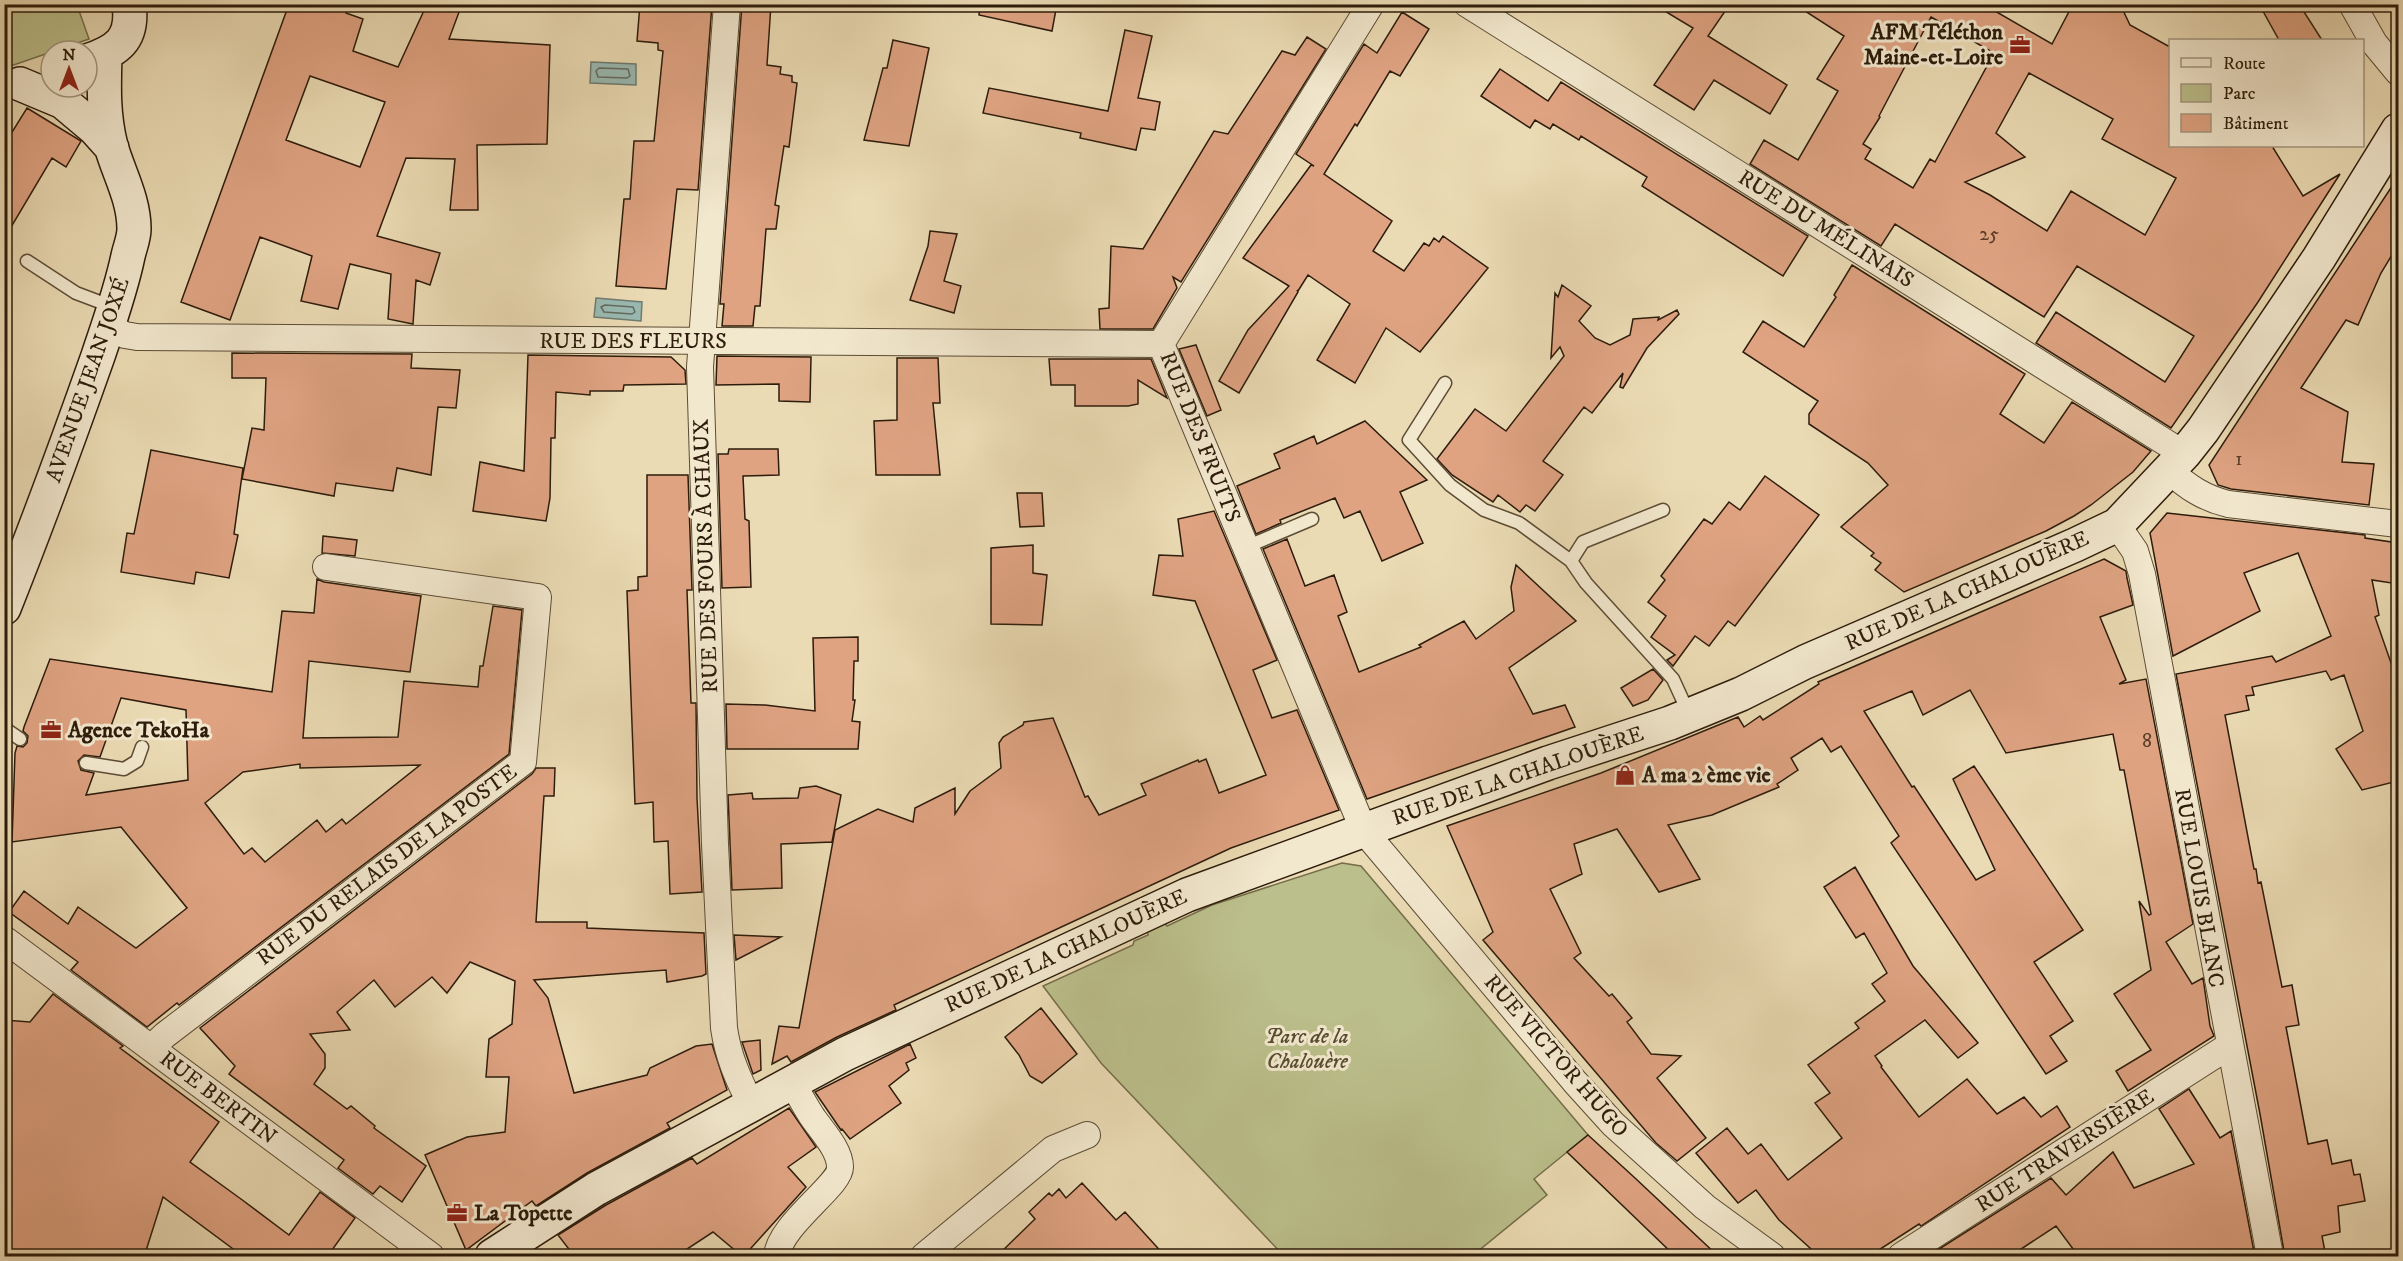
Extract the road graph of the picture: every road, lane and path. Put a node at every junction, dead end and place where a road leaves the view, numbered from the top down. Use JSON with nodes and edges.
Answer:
{"nodes":[{"id":1,"x":129,"y":4,"type":"edge"},
{"id":2,"x":727,"y":4,"type":"edge"},
{"id":3,"x":1371,"y":4,"type":"edge"},
{"id":4,"x":1467,"y":4,"type":"edge"},
{"id":5,"x":2352,"y":4,"type":"edge"},
{"id":6,"x":99,"y":57,"type":"edge"},
{"id":7,"x":99,"y":72,"type":"edge"},
{"id":8,"x":2398,"y":72,"type":"edge"},
{"id":9,"x":39,"y":78,"type":"edge"},
{"id":10,"x":12,"y":87,"type":"edge"},
{"id":11,"x":2398,"y":130,"type":"edge"},
{"id":12,"x":112,"y":148,"type":"junction"},
{"id":13,"x":27,"y":261,"type":"dead end"},
{"id":14,"x":111,"y":317,"type":"junction"},
{"id":15,"x":701,"y":341,"type":"junction"},
{"id":16,"x":1161,"y":344,"type":"junction"},
{"id":17,"x":1445,"y":383,"type":"dead end"},
{"id":18,"x":2176,"y":462,"type":"junction"},
{"id":19,"x":1663,"y":510,"type":"dead end"},
{"id":20,"x":1311,"y":519,"type":"dead end"},
{"id":21,"x":2398,"y":524,"type":"edge"},
{"id":22,"x":2117,"y":525,"type":"junction"},
{"id":23,"x":1245,"y":547,"type":"junction"},
{"id":24,"x":1571,"y":561,"type":"junction"},
{"id":25,"x":326,"y":567,"type":"dead end"},
{"id":26,"x":4,"y":608,"type":"edge"},
{"id":27,"x":1689,"y":715,"type":"junction"},
{"id":28,"x":4,"y":728,"type":"edge"},
{"id":29,"x":20,"y":739,"type":"dead end"},
{"id":30,"x":142,"y":747,"type":"dead end"},
{"id":31,"x":86,"y":763,"type":"dead end"},
{"id":32,"x":1364,"y":831,"type":"junction"},
{"id":33,"x":4,"y":939,"type":"edge"},
{"id":34,"x":2229,"y":1046,"type":"junction"},
{"id":35,"x":151,"y":1048,"type":"junction"},
{"id":36,"x":792,"y":1082,"type":"junction"},
{"id":37,"x":751,"y":1104,"type":"junction"},
{"id":38,"x":1087,"y":1135,"type":"dead end"},
{"id":39,"x":431,"y":1257,"type":"edge"},
{"id":40,"x":492,"y":1257,"type":"edge"},
{"id":41,"x":777,"y":1257,"type":"edge"},
{"id":42,"x":924,"y":1257,"type":"edge"},
{"id":43,"x":1772,"y":1257,"type":"edge"},
{"id":44,"x":1901,"y":1257,"type":"edge"},
{"id":45,"x":2270,"y":1257,"type":"edge"}],
"edges":[{"from":1,"to":6,"type":"street"},
{"from":2,"to":15,"type":"street","name":"RUE DES FOURS À CHAUX"},
{"from":3,"to":16,"type":"street","name":"RUE DES FRUITS"},
{"from":4,"to":18,"type":"street","name":"RUE DU MÉLINAIS"},
{"from":5,"to":8,"type":"street"},
{"from":7,"to":12,"type":"street","name":"AVENUE JEAN JOXÉ"},
{"from":9,"to":10,"type":"street"},
{"from":10,"to":12,"type":"street","name":"AVENUE JEAN JOXÉ"},
{"from":11,"to":18,"type":"street","name":"RUE DE LA CHALOUÈRE"},
{"from":12,"to":14,"type":"street","name":"AVENUE JEAN JOXÉ"},
{"from":13,"to":14,"type":"lane"},
{"from":14,"to":15,"type":"street","name":"RUE DES FLEURS"},
{"from":14,"to":26,"type":"street","name":"AVENUE JEAN JOXÉ"},
{"from":15,"to":16,"type":"street","name":"RUE DES FLEURS"},
{"from":15,"to":37,"type":"street","name":"RUE DES FOURS À CHAUX"},
{"from":16,"to":23,"type":"street","name":"RUE DES FRUITS"},
{"from":17,"to":24,"type":"lane"},
{"from":18,"to":21,"type":"street","name":"RUE DU MÉLINAIS"},
{"from":18,"to":22,"type":"street","name":"RUE DE LA CHALOUÈRE"},
{"from":19,"to":24,"type":"lane"},
{"from":20,"to":23,"type":"lane"},
{"from":22,"to":27,"type":"street","name":"RUE DE LA CHALOUÈRE"},
{"from":22,"to":34,"type":"street","name":"RUE LOUIS BLANC"},
{"from":23,"to":32,"type":"street","name":"RUE DES FRUITS"},
{"from":24,"to":27,"type":"lane"},
{"from":25,"to":35,"type":"street","name":"RUE DU RELAIS DE LA POSTE"},
{"from":27,"to":32,"type":"street","name":"RUE DE LA CHALOUÈRE"},
{"from":28,"to":29,"type":"lane"},
{"from":30,"to":31,"type":"lane"},
{"from":32,"to":36,"type":"street","name":"RUE DE LA CHALOUÈRE"},
{"from":32,"to":43,"type":"street","name":"RUE VICTOR HUGO"},
{"from":33,"to":35,"type":"street","name":"RUE BERTIN"},
{"from":34,"to":44,"type":"street","name":"RUE TRAVERSIÈRE"},
{"from":34,"to":45,"type":"street","name":"RUE LOUIS BLANC"},
{"from":35,"to":39,"type":"street","name":"RUE BERTIN"},
{"from":36,"to":37,"type":"street","name":"RUE DE LA CHALOUÈRE"},
{"from":36,"to":41,"type":"street"},
{"from":37,"to":40,"type":"street","name":"RUE DE LA CHALOUÈRE"},
{"from":38,"to":42,"type":"street"}]}
